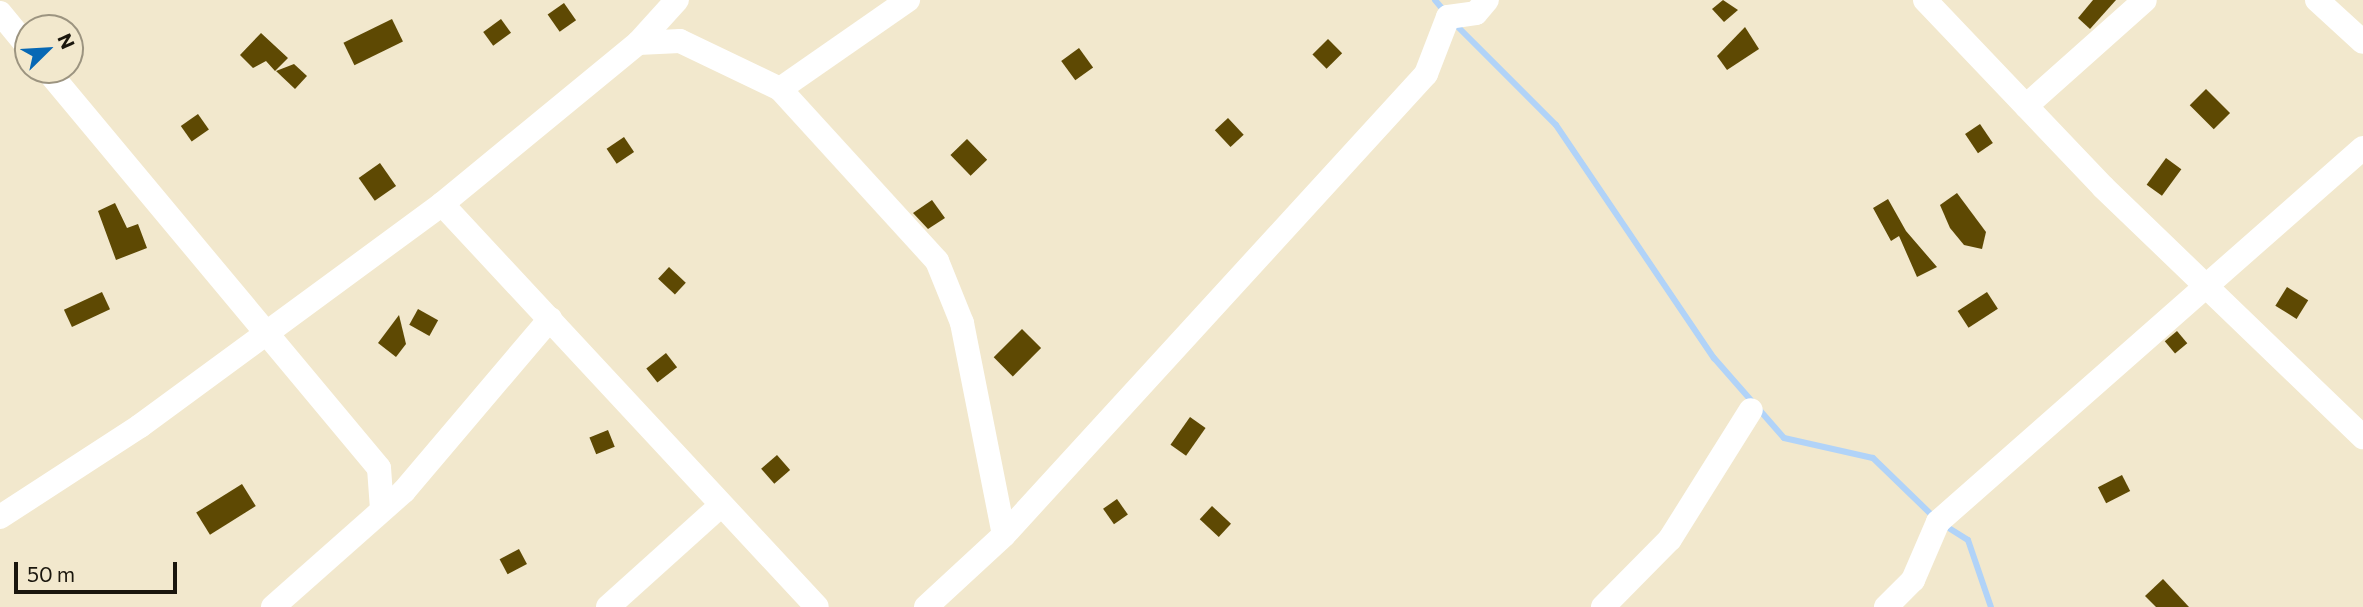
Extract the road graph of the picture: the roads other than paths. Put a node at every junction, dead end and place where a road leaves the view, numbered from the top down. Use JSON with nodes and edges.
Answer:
{"nodes":[{"id":1,"x":677,"y":0,"type":"edge"},
{"id":2,"x":908,"y":0,"type":"edge"},
{"id":3,"x":1487,"y":0,"type":"edge"},
{"id":4,"x":1925,"y":0,"type":"edge"},
{"id":5,"x":2145,"y":0,"type":"edge"},
{"id":6,"x":2317,"y":0,"type":"edge"},
{"id":7,"x":0,"y":13,"type":"edge"},
{"id":8,"x":14,"y":30,"type":"edge"},
{"id":9,"x":2363,"y":42,"type":"edge"},
{"id":10,"x":638,"y":43,"type":"junction"},
{"id":11,"x":58,"y":84,"type":"edge"},
{"id":12,"x":780,"y":89,"type":"junction"},
{"id":13,"x":2026,"y":106,"type":"junction"},
{"id":14,"x":2363,"y":148,"type":"edge"},
{"id":15,"x":442,"y":204,"type":"junction"},
{"id":16,"x":2210,"y":289,"type":"junction"},
{"id":17,"x":550,"y":319,"type":"junction"},
{"id":18,"x":263,"y":336,"type":"junction"},
{"id":19,"x":1751,"y":410,"type":"dead end"},
{"id":20,"x":2363,"y":437,"type":"edge"},
{"id":21,"x":379,"y":468,"type":"junction"},
{"id":22,"x":422,"y":472,"type":"junction"},
{"id":23,"x":719,"y":507,"type":"junction"},
{"id":24,"x":382,"y":509,"type":"junction"},
{"id":25,"x":0,"y":517,"type":"edge"},
{"id":26,"x":1003,"y":535,"type":"junction"},
{"id":27,"x":273,"y":607,"type":"edge"},
{"id":28,"x":608,"y":607,"type":"edge"},
{"id":29,"x":817,"y":607,"type":"edge"},
{"id":30,"x":926,"y":607,"type":"edge"},
{"id":31,"x":1603,"y":607,"type":"edge"},
{"id":32,"x":1886,"y":607,"type":"edge"}],
"edges":[{"from":1,"to":10,"type":"street"},
{"from":2,"to":12,"type":"street"},
{"from":3,"to":26,"type":"street"},
{"from":4,"to":13,"type":"street"},
{"from":5,"to":13,"type":"street"},
{"from":6,"to":9,"type":"street"},
{"from":7,"to":8,"type":"street"},
{"from":10,"to":12,"type":"street"},
{"from":10,"to":15,"type":"street"},
{"from":11,"to":18,"type":"street"},
{"from":12,"to":26,"type":"street"},
{"from":13,"to":16,"type":"street"},
{"from":14,"to":16,"type":"street"},
{"from":15,"to":17,"type":"street"},
{"from":15,"to":18,"type":"street"},
{"from":16,"to":20,"type":"street"},
{"from":16,"to":32,"type":"street"},
{"from":17,"to":22,"type":"street"},
{"from":17,"to":23,"type":"street"},
{"from":18,"to":21,"type":"street"},
{"from":18,"to":25,"type":"street"},
{"from":19,"to":31,"type":"street"},
{"from":21,"to":22,"type":"street"},
{"from":21,"to":24,"type":"street"},
{"from":22,"to":24,"type":"street"},
{"from":23,"to":28,"type":"street"},
{"from":23,"to":29,"type":"street"},
{"from":24,"to":27,"type":"street"},
{"from":26,"to":30,"type":"street"}]}
